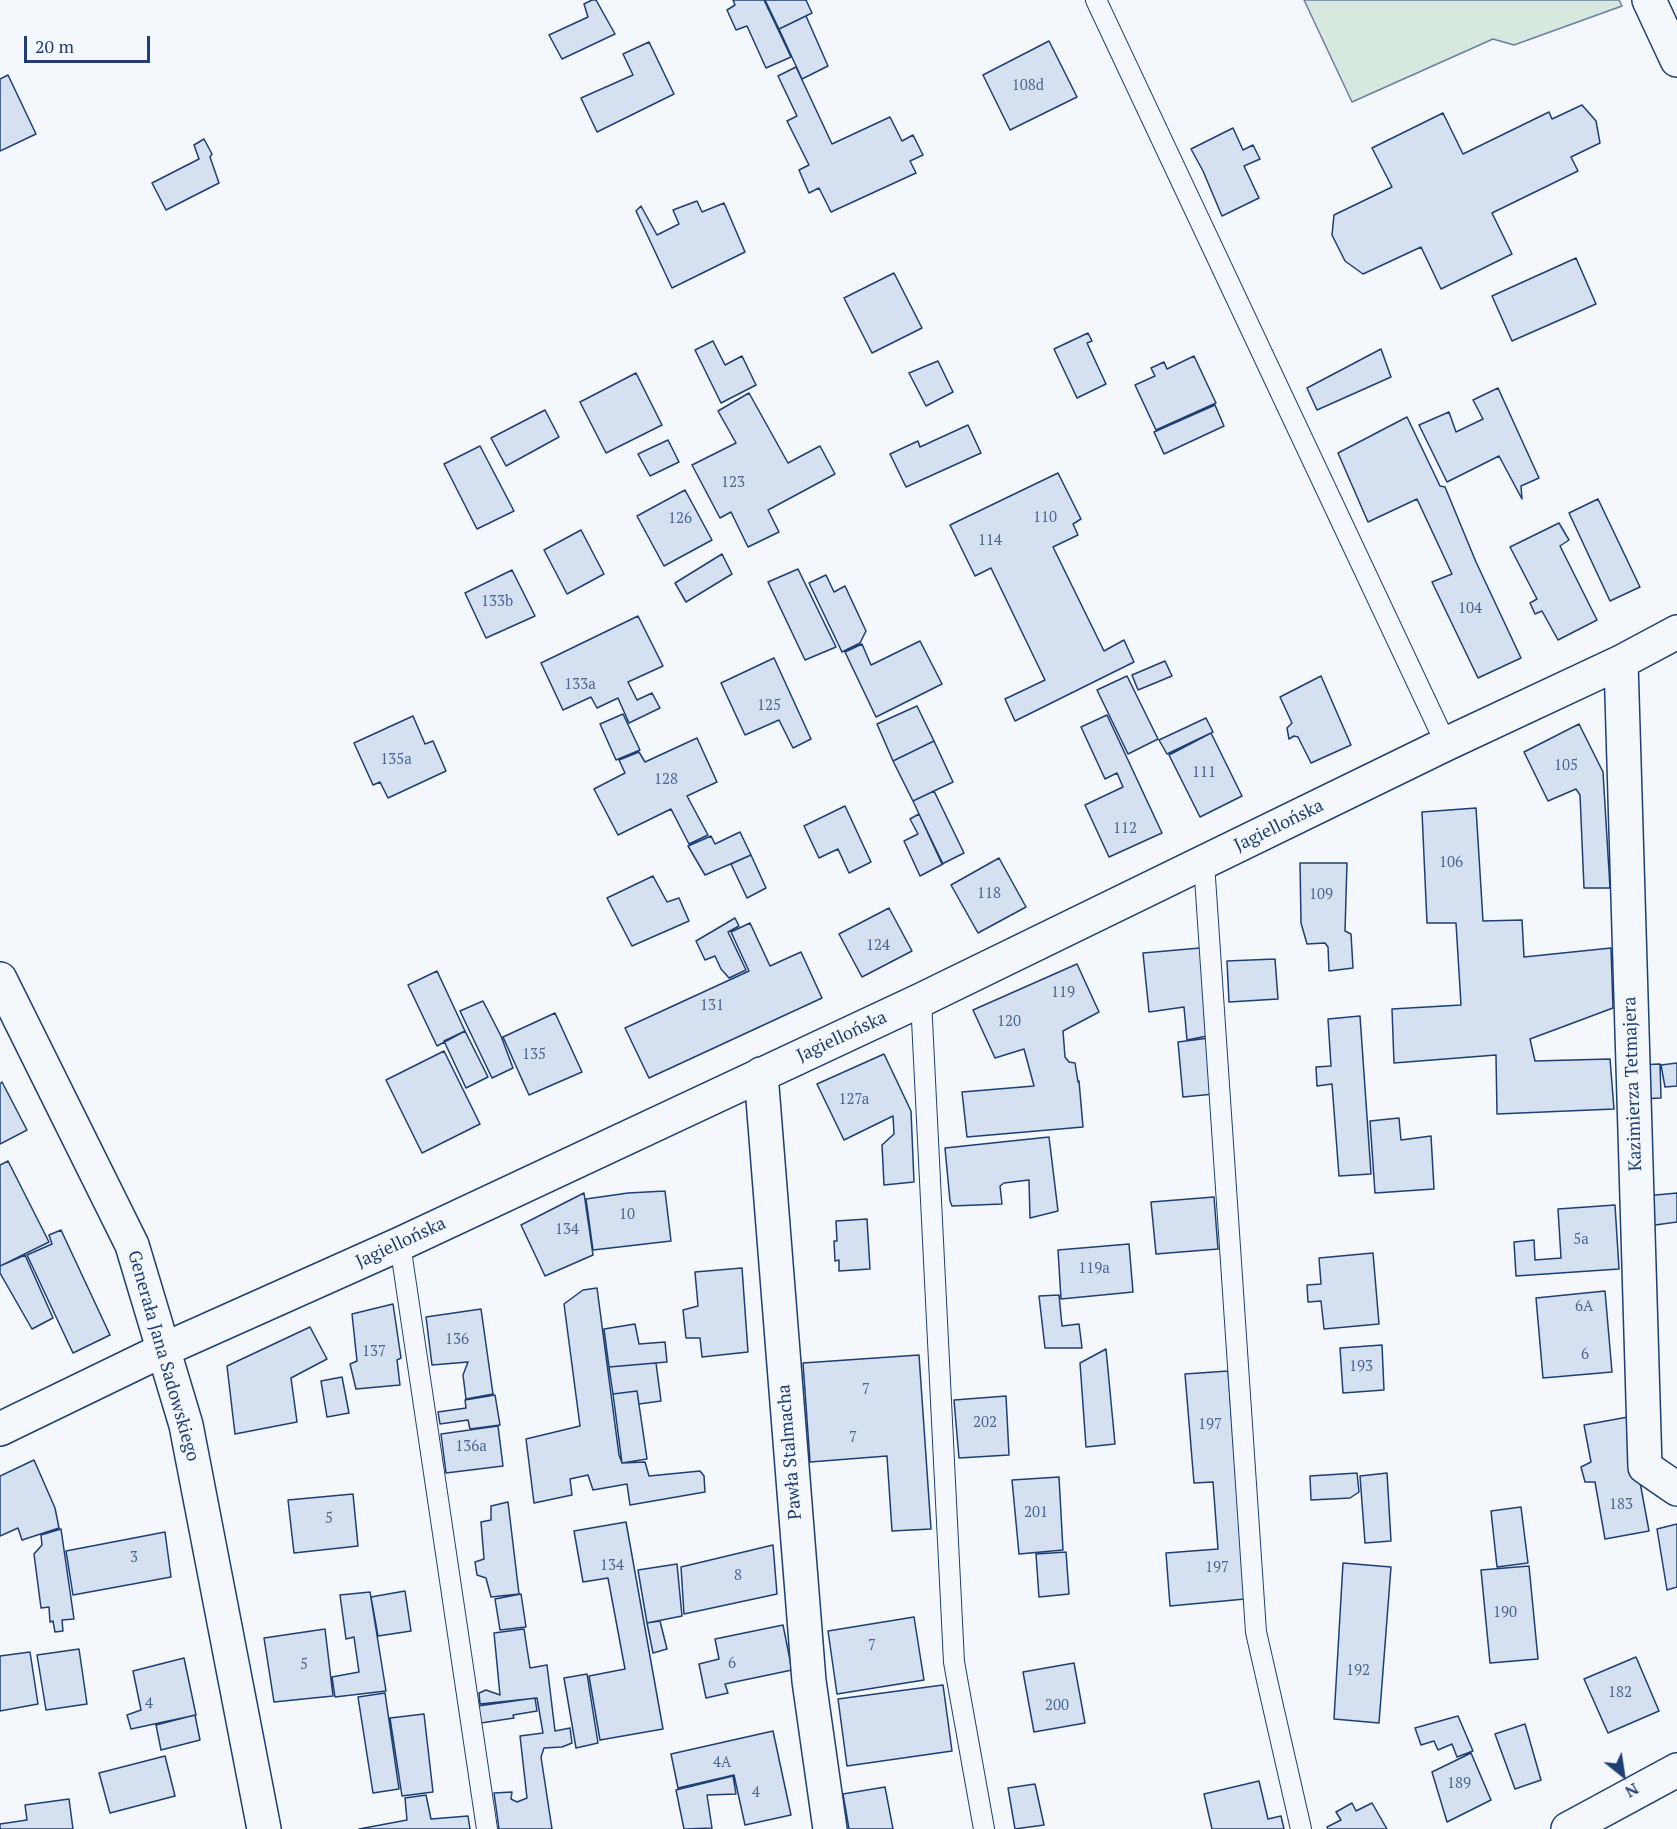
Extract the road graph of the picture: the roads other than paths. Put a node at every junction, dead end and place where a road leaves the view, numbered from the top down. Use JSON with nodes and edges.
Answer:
{"nodes":[{"id":1,"x":1096,"y":0,"type":"edge"},
{"id":2,"x":1649,"y":0,"type":"edge"},
{"id":3,"x":1677,"y":60,"type":"edge"},
{"id":4,"x":1677,"y":632,"type":"edge"},
{"id":5,"x":1621,"y":662,"type":"junction"},
{"id":6,"x":1446,"y":744,"type":"junction"},
{"id":7,"x":1204,"y":863,"type":"junction"},
{"id":8,"x":0,"y":979,"type":"edge"},
{"id":9,"x":921,"y":1000,"type":"junction"},
{"id":10,"x":761,"y":1074,"type":"junction"},
{"id":11,"x":400,"y":1244,"type":"junction"},
{"id":12,"x":163,"y":1350,"type":"junction"},
{"id":13,"x":0,"y":1429,"type":"edge"},
{"id":14,"x":1677,"y":1489,"type":"edge"},
{"id":15,"x":1677,"y":1770,"type":"edge"},
{"id":16,"x":264,"y":1829,"type":"edge"},
{"id":17,"x":487,"y":1829,"type":"edge"},
{"id":18,"x":830,"y":1829,"type":"edge"},
{"id":19,"x":984,"y":1829,"type":"edge"},
{"id":20,"x":1301,"y":1829,"type":"edge"},
{"id":21,"x":1568,"y":1829,"type":"edge"}],
"edges":[{"from":1,"to":6,"type":"lane"},
{"from":2,"to":3,"type":"street"},
{"from":4,"to":5,"type":"street","name":"Jagiellońska"},
{"from":5,"to":6,"type":"street","name":"Jagiellońska"},
{"from":5,"to":14,"type":"street","name":"Kazimierza Tetmajera"},
{"from":6,"to":7,"type":"street","name":"Jagiellońska"},
{"from":7,"to":9,"type":"street","name":"Jagiellońska"},
{"from":7,"to":20,"type":"lane"},
{"from":8,"to":12,"type":"street","name":"Generała Jana Sadowskiego"},
{"from":9,"to":10,"type":"street","name":"Jagiellońska"},
{"from":9,"to":19,"type":"lane"},
{"from":10,"to":11,"type":"street","name":"Jagiellońska"},
{"from":10,"to":18,"type":"street","name":"Pawła Stalmacha"},
{"from":11,"to":12,"type":"street","name":"Jagiellońska"},
{"from":11,"to":17,"type":"lane"},
{"from":12,"to":13,"type":"street","name":"Jagiellońska"},
{"from":12,"to":16,"type":"street","name":"Generała Jana Sadowskiego"},
{"from":15,"to":21,"type":"street"}]}
